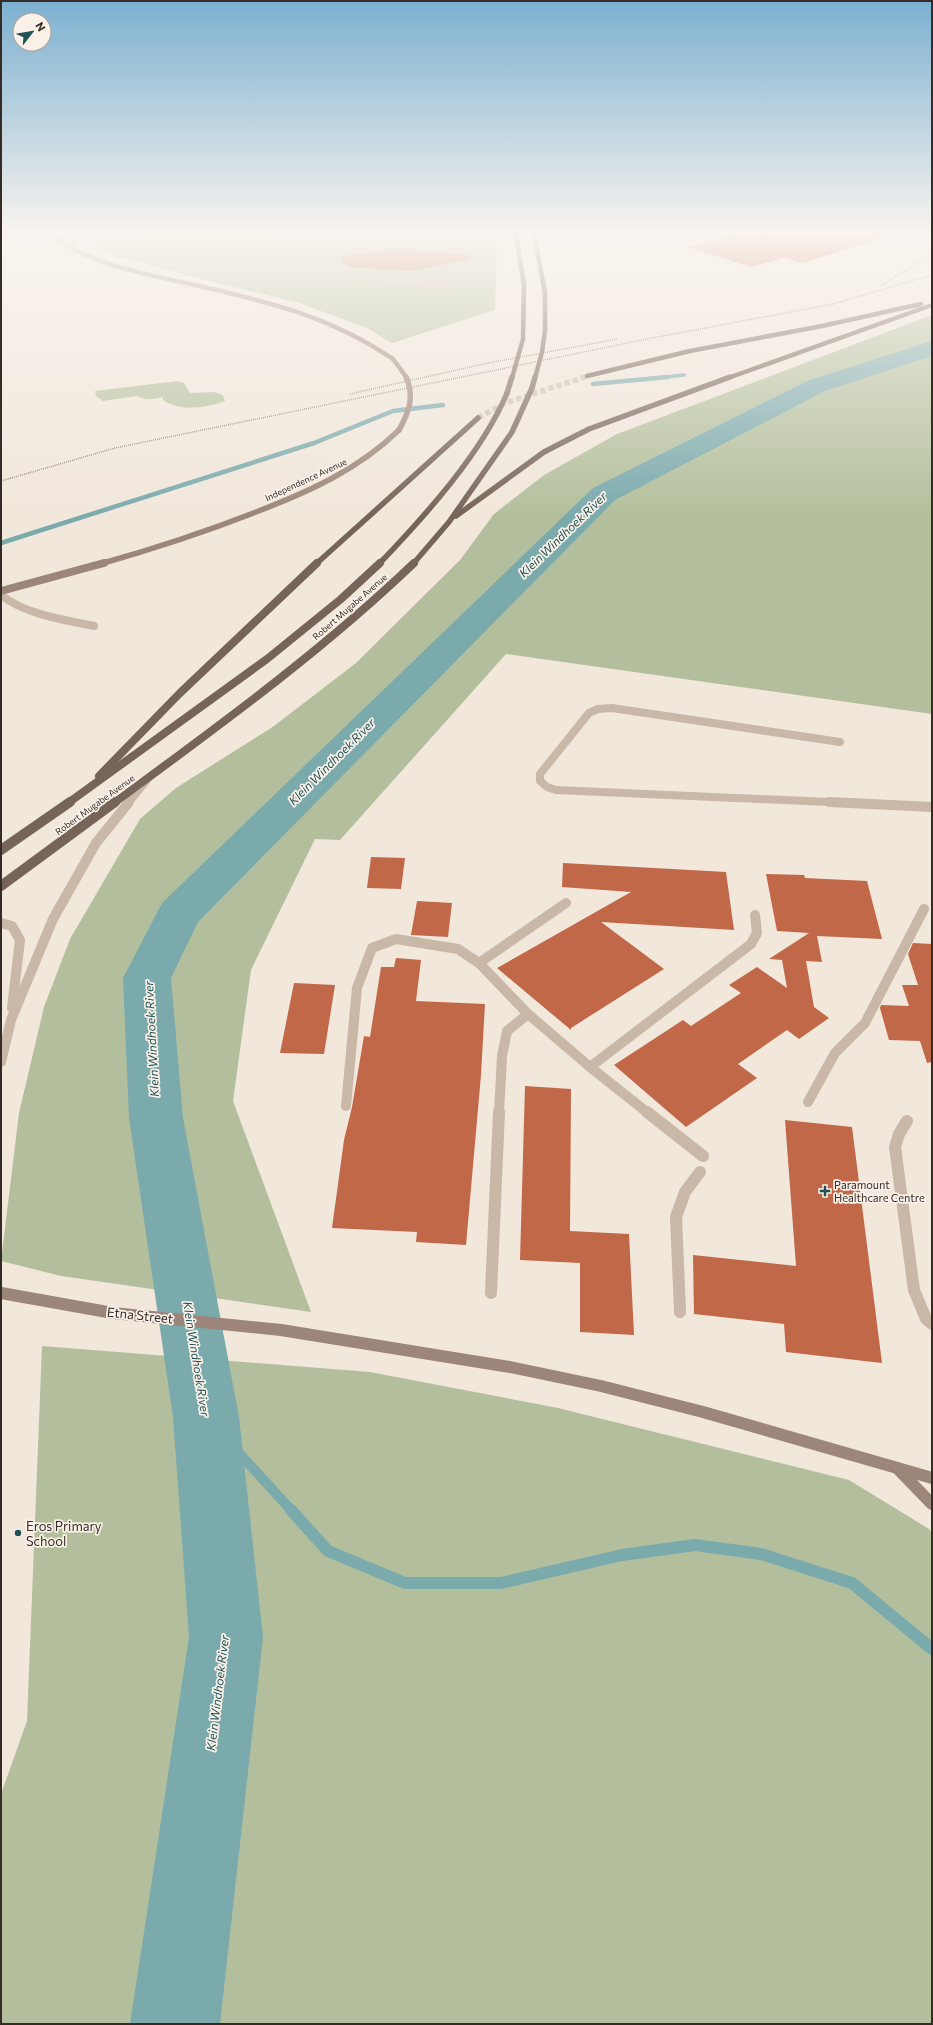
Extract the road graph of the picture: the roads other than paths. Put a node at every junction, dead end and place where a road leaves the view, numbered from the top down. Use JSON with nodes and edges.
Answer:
{"nodes":[{"id":1,"x":340,"y":328,"type":"edge"},
{"id":2,"x":524,"y":328,"type":"edge"},
{"id":3,"x":545,"y":328,"type":"edge"},
{"id":4,"x":814,"y":328,"type":"edge"},
{"id":5,"x":871,"y":328,"type":"edge"},
{"id":6,"x":587,"y":376,"type":"tunnel mouth"},
{"id":7,"x":478,"y":418,"type":"tunnel mouth"},
{"id":8,"x":449,"y":522,"type":"junction"},
{"id":9,"x":1,"y":591,"type":"edge"},
{"id":10,"x":1,"y":594,"type":"edge"},
{"id":11,"x":94,"y":626,"type":"dead end"},
{"id":12,"x":840,"y":742,"type":"dead end"},
{"id":13,"x":147,"y":780,"type":"junction"},
{"id":14,"x":81,"y":795,"type":"junction"},
{"id":15,"x":932,"y":807,"type":"edge"},
{"id":16,"x":1,"y":850,"type":"edge"},
{"id":17,"x":1,"y":886,"type":"edge"},
{"id":18,"x":566,"y":903,"type":"dead end"},
{"id":19,"x":924,"y":909,"type":"dead end"},
{"id":20,"x":755,"y":915,"type":"dead end"},
{"id":21,"x":1,"y":923,"type":"edge"},
{"id":22,"x":479,"y":963,"type":"junction"},
{"id":23,"x":528,"y":1014,"type":"junction"},
{"id":24,"x":11,"y":1020,"type":"junction"},
{"id":25,"x":1,"y":1062,"type":"edge"},
{"id":26,"x":590,"y":1067,"type":"junction"},
{"id":27,"x":808,"y":1102,"type":"dead end"},
{"id":28,"x":346,"y":1106,"type":"dead end"},
{"id":29,"x":907,"y":1121,"type":"dead end"},
{"id":30,"x":703,"y":1156,"type":"dead end"},
{"id":31,"x":700,"y":1172,"type":"dead end"},
{"id":32,"x":1,"y":1293,"type":"edge"},
{"id":33,"x":491,"y":1293,"type":"dead end"},
{"id":34,"x":680,"y":1312,"type":"dead end"},
{"id":35,"x":932,"y":1324,"type":"edge"},
{"id":36,"x":896,"y":1468,"type":"junction"},
{"id":37,"x":932,"y":1478,"type":"edge"},
{"id":38,"x":932,"y":1504,"type":"edge"}],
"edges":[{"from":1,"to":9,"type":"main road","name":"Independence Avenue","bridge":true},
{"from":2,"to":14,"type":"main road","name":"Robert Mugabe Avenue","bridge":true},
{"from":3,"to":8,"type":"main road","name":"Robert Mugabe Avenue","bridge":true},
{"from":4,"to":6,"type":"main road"},
{"from":5,"to":8,"type":"main road"},
{"from":7,"to":14,"type":"main road"},
{"from":8,"to":13,"type":"main road","name":"Robert Mugabe Avenue"},
{"from":10,"to":11,"type":"lane"},
{"from":12,"to":15,"type":"lane"},
{"from":13,"to":17,"type":"main road","name":"Robert Mugabe Avenue"},
{"from":13,"to":24,"type":"lane"},
{"from":14,"to":16,"type":"main road","name":"Robert Mugabe Avenue"},
{"from":18,"to":22,"type":"lane"},
{"from":19,"to":27,"type":"lane"},
{"from":20,"to":26,"type":"lane"},
{"from":21,"to":24,"type":"lane"},
{"from":22,"to":23,"type":"lane"},
{"from":22,"to":28,"type":"lane"},
{"from":23,"to":26,"type":"lane"},
{"from":23,"to":33,"type":"lane"},
{"from":24,"to":25,"type":"lane"},
{"from":26,"to":30,"type":"lane"},
{"from":29,"to":35,"type":"lane"},
{"from":31,"to":34,"type":"lane"},
{"from":32,"to":36,"type":"main road","name":"Etna Street"},
{"from":36,"to":37,"type":"main road","name":"Etna Street"},
{"from":36,"to":38,"type":"main road"}]}
